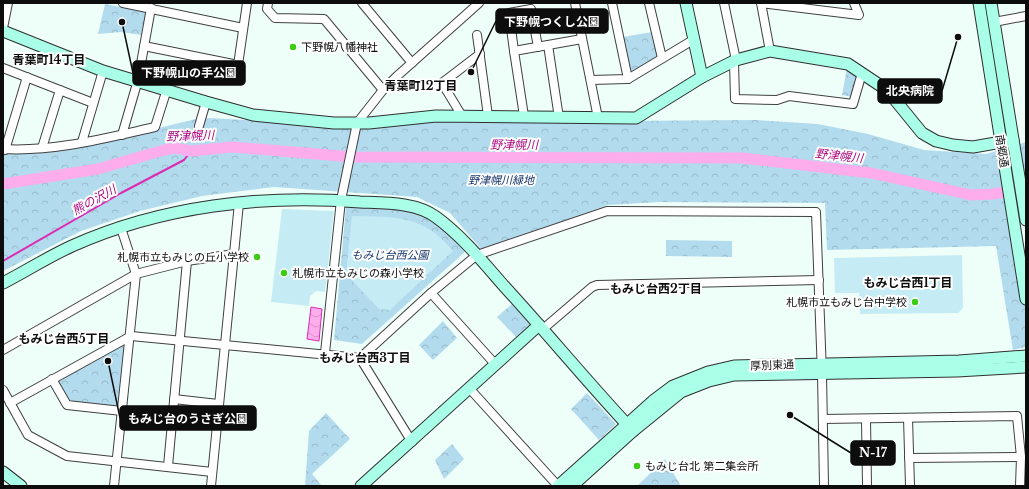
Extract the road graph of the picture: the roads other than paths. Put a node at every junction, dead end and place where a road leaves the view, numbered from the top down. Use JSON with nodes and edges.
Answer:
{"nodes":[{"id":1,"x":8,"y":3,"type":"edge"},
{"id":2,"x":123,"y":3,"type":"edge"},
{"id":3,"x":247,"y":3,"type":"edge"},
{"id":4,"x":268,"y":3,"type":"edge"},
{"id":5,"x":362,"y":3,"type":"edge"},
{"id":6,"x":479,"y":3,"type":"edge"},
{"id":7,"x":575,"y":3,"type":"edge"},
{"id":8,"x":612,"y":3,"type":"edge"},
{"id":9,"x":648,"y":3,"type":"edge"},
{"id":10,"x":686,"y":3,"type":"edge"},
{"id":11,"x":724,"y":3,"type":"edge"},
{"id":12,"x":761,"y":3,"type":"edge"},
{"id":13,"x":854,"y":3,"type":"edge"},
{"id":14,"x":979,"y":3,"type":"edge"},
{"id":15,"x":991,"y":3,"type":"edge"},
{"id":16,"x":814,"y":6,"type":"edge"},
{"id":17,"x":151,"y":8,"type":"junction"},
{"id":18,"x":1026,"y":16,"type":"edge"},
{"id":19,"x":994,"y":22,"type":"junction"},
{"id":20,"x":243,"y":28,"type":"junction"},
{"id":21,"x":3,"y":30,"type":"edge"},
{"id":22,"x":477,"y":35,"type":"dead end"},
{"id":23,"x":582,"y":39,"type":"junction"},
{"id":24,"x":693,"y":40,"type":"junction"},
{"id":25,"x":144,"y":46,"type":"junction"},
{"id":26,"x":548,"y":46,"type":"junction"},
{"id":27,"x":538,"y":47,"type":"junction"},
{"id":28,"x":514,"y":51,"type":"junction"},
{"id":29,"x":770,"y":51,"type":"junction"},
{"id":30,"x":480,"y":54,"type":"junction"},
{"id":31,"x":662,"y":58,"type":"junction"},
{"id":32,"x":735,"y":61,"type":"junction"},
{"id":33,"x":412,"y":63,"type":"junction"},
{"id":34,"x":3,"y":68,"type":"edge"},
{"id":35,"x":102,"y":71,"type":"junction"},
{"id":36,"x":862,"y":73,"type":"junction"},
{"id":37,"x":26,"y":77,"type":"junction"},
{"id":38,"x":702,"y":77,"type":"junction"},
{"id":39,"x":628,"y":79,"type":"junction"},
{"id":40,"x":138,"y":80,"type":"junction"},
{"id":41,"x":591,"y":80,"type":"junction"},
{"id":42,"x":167,"y":89,"type":"junction"},
{"id":43,"x":60,"y":90,"type":"junction"},
{"id":44,"x":383,"y":90,"type":"junction"},
{"id":45,"x":206,"y":102,"type":"junction"},
{"id":46,"x":93,"y":103,"type":"junction"},
{"id":47,"x":462,"y":116,"type":"junction"},
{"id":48,"x":488,"y":116,"type":"junction"},
{"id":49,"x":524,"y":116,"type":"junction"},
{"id":50,"x":559,"y":118,"type":"junction"},
{"id":51,"x":598,"y":118,"type":"junction"},
{"id":52,"x":199,"y":126,"type":"dead end"},
{"id":53,"x":357,"y":128,"type":"junction"},
{"id":54,"x":122,"y":135,"type":"junction"},
{"id":55,"x":1013,"y":140,"type":"junction"},
{"id":56,"x":82,"y":142,"type":"junction"},
{"id":57,"x":1001,"y":143,"type":"junction"},
{"id":58,"x":42,"y":148,"type":"junction"},
{"id":59,"x":4,"y":150,"type":"edge"},
{"id":60,"x":341,"y":200,"type":"junction"},
{"id":61,"x":239,"y":203,"type":"junction"},
{"id":62,"x":1025,"y":216,"type":"edge"},
{"id":63,"x":121,"y":228,"type":"junction"},
{"id":64,"x":234,"y":254,"type":"junction"},
{"id":65,"x":477,"y":255,"type":"junction"},
{"id":66,"x":187,"y":261,"type":"junction"},
{"id":67,"x":136,"y":274,"type":"junction"},
{"id":68,"x":819,"y":280,"type":"junction"},
{"id":69,"x":3,"y":283,"type":"edge"},
{"id":70,"x":431,"y":293,"type":"junction"},
{"id":71,"x":1026,"y":299,"type":"edge"},
{"id":72,"x":541,"y":327,"type":"junction"},
{"id":73,"x":131,"y":336,"type":"junction"},
{"id":74,"x":180,"y":340,"type":"junction"},
{"id":75,"x":224,"y":344,"type":"junction"},
{"id":76,"x":3,"y":350,"type":"edge"},
{"id":77,"x":325,"y":353,"type":"junction"},
{"id":78,"x":1026,"y":356,"type":"edge"},
{"id":79,"x":360,"y":358,"type":"junction"},
{"id":80,"x":495,"y":364,"type":"junction"},
{"id":81,"x":1026,"y":367,"type":"edge"},
{"id":82,"x":822,"y":369,"type":"junction"},
{"id":83,"x":52,"y":379,"type":"junction"},
{"id":84,"x":468,"y":388,"type":"junction"},
{"id":85,"x":3,"y":390,"type":"edge"},
{"id":86,"x":174,"y":400,"type":"junction"},
{"id":87,"x":10,"y":403,"type":"junction"},
{"id":88,"x":218,"y":404,"type":"junction"},
{"id":89,"x":122,"y":412,"type":"junction"},
{"id":90,"x":908,"y":418,"type":"junction"},
{"id":91,"x":823,"y":419,"type":"junction"},
{"id":92,"x":866,"y":419,"type":"junction"},
{"id":93,"x":630,"y":428,"type":"junction"},
{"id":94,"x":412,"y":442,"type":"junction"},
{"id":95,"x":1021,"y":457,"type":"junction"},
{"id":96,"x":909,"y":458,"type":"junction"},
{"id":97,"x":117,"y":462,"type":"junction"},
{"id":98,"x":168,"y":466,"type":"junction"},
{"id":99,"x":3,"y":472,"type":"edge"},
{"id":100,"x":212,"y":472,"type":"junction"},
{"id":101,"x":21,"y":486,"type":"edge"},
{"id":102,"x":114,"y":486,"type":"edge"},
{"id":103,"x":211,"y":486,"type":"edge"},
{"id":104,"x":361,"y":486,"type":"edge"},
{"id":105,"x":558,"y":486,"type":"edge"},
{"id":106,"x":572,"y":486,"type":"edge"},
{"id":107,"x":824,"y":486,"type":"edge"},
{"id":108,"x":867,"y":486,"type":"edge"},
{"id":109,"x":910,"y":486,"type":"edge"},
{"id":110,"x":1020,"y":486,"type":"edge"}],
"edges":[{"from":1,"to":21,"type":"street"},
{"from":2,"to":17,"type":"street"},
{"from":3,"to":20,"type":"street"},
{"from":4,"to":44,"type":"street"},
{"from":5,"to":33,"type":"street"},
{"from":6,"to":33,"type":"street"},
{"from":7,"to":23,"type":"street"},
{"from":8,"to":39,"type":"street"},
{"from":9,"to":31,"type":"street"},
{"from":10,"to":24,"type":"street"},
{"from":11,"to":32,"type":"street"},
{"from":12,"to":16,"type":"street"},
{"from":12,"to":29,"type":"street"},
{"from":13,"to":16,"type":"street"},
{"from":14,"to":57,"type":"street","name":"南郷通"},
{"from":15,"to":19,"type":"street","name":"南郷通"},
{"from":17,"to":20,"type":"street"},
{"from":17,"to":25,"type":"street"},
{"from":18,"to":19,"type":"street"},
{"from":19,"to":55,"type":"street","name":"南郷通"},
{"from":20,"to":25,"type":"street"},
{"from":21,"to":35,"type":"street"},
{"from":22,"to":30,"type":"street"},
{"from":23,"to":26,"type":"street"},
{"from":23,"to":41,"type":"street"},
{"from":24,"to":31,"type":"street"},
{"from":24,"to":38,"type":"street"},
{"from":25,"to":40,"type":"street"},
{"from":26,"to":27,"type":"street"},
{"from":26,"to":50,"type":"street"},
{"from":27,"to":28,"type":"street"},
{"from":27,"to":28,"type":"street"},
{"from":28,"to":49,"type":"street"},
{"from":29,"to":32,"type":"street"},
{"from":29,"to":36,"type":"street"},
{"from":30,"to":47,"type":"street"},
{"from":30,"to":48,"type":"street"},
{"from":31,"to":39,"type":"street"},
{"from":32,"to":36,"type":"street"},
{"from":32,"to":38,"type":"street"},
{"from":33,"to":44,"type":"street"},
{"from":34,"to":37,"type":"street"},
{"from":35,"to":40,"type":"street"},
{"from":35,"to":46,"type":"street"},
{"from":36,"to":57,"type":"street"},
{"from":37,"to":43,"type":"street"},
{"from":37,"to":59,"type":"street"},
{"from":38,"to":51,"type":"street"},
{"from":39,"to":41,"type":"street"},
{"from":40,"to":42,"type":"street"},
{"from":40,"to":54,"type":"street"},
{"from":41,"to":51,"type":"street"},
{"from":42,"to":45,"type":"street"},
{"from":42,"to":54,"type":"street"},
{"from":43,"to":46,"type":"street"},
{"from":43,"to":58,"type":"street"},
{"from":44,"to":53,"type":"street"},
{"from":45,"to":52,"type":"street"},
{"from":45,"to":53,"type":"street"},
{"from":46,"to":56,"type":"street"},
{"from":47,"to":48,"type":"street"},
{"from":47,"to":53,"type":"street"},
{"from":48,"to":49,"type":"street"},
{"from":49,"to":50,"type":"street"},
{"from":50,"to":51,"type":"street"},
{"from":53,"to":60,"type":"street"},
{"from":54,"to":56,"type":"street"},
{"from":55,"to":57,"type":"street"},
{"from":55,"to":62,"type":"street","name":"南郷通"},
{"from":56,"to":58,"type":"street"},
{"from":57,"to":71,"type":"street","name":"南郷通"},
{"from":58,"to":59,"type":"street"},
{"from":60,"to":61,"type":"street"},
{"from":60,"to":65,"type":"street"},
{"from":60,"to":77,"type":"street"},
{"from":61,"to":63,"type":"street"},
{"from":61,"to":64,"type":"street"},
{"from":63,"to":67,"type":"street"},
{"from":63,"to":69,"type":"street"},
{"from":64,"to":66,"type":"street"},
{"from":64,"to":75,"type":"street"},
{"from":65,"to":68,"type":"street"},
{"from":65,"to":70,"type":"street"},
{"from":65,"to":72,"type":"street"},
{"from":66,"to":67,"type":"street"},
{"from":66,"to":74,"type":"street"},
{"from":67,"to":73,"type":"street"},
{"from":67,"to":76,"type":"street"},
{"from":68,"to":72,"type":"street"},
{"from":68,"to":82,"type":"street"},
{"from":70,"to":79,"type":"street"},
{"from":70,"to":80,"type":"street"},
{"from":72,"to":80,"type":"street"},
{"from":72,"to":93,"type":"street"},
{"from":73,"to":74,"type":"street"},
{"from":73,"to":83,"type":"street"},
{"from":73,"to":89,"type":"street"},
{"from":74,"to":75,"type":"street"},
{"from":74,"to":86,"type":"street"},
{"from":75,"to":77,"type":"street"},
{"from":75,"to":88,"type":"street"},
{"from":77,"to":79,"type":"street"},
{"from":78,"to":82,"type":"street","name":"厚別東通"},
{"from":79,"to":94,"type":"street"},
{"from":80,"to":84,"type":"street"},
{"from":81,"to":82,"type":"street","name":"厚別東通"},
{"from":82,"to":91,"type":"street"},
{"from":82,"to":93,"type":"street","name":"厚別東通"},
{"from":83,"to":87,"type":"street"},
{"from":83,"to":89,"type":"street"},
{"from":84,"to":94,"type":"street"},
{"from":84,"to":105,"type":"street"},
{"from":85,"to":87,"type":"street"},
{"from":86,"to":88,"type":"street"},
{"from":86,"to":98,"type":"street"},
{"from":87,"to":97,"type":"street"},
{"from":88,"to":100,"type":"street"},
{"from":89,"to":97,"type":"street"},
{"from":90,"to":92,"type":"street"},
{"from":90,"to":95,"type":"street"},
{"from":90,"to":96,"type":"street"},
{"from":91,"to":92,"type":"street"},
{"from":91,"to":107,"type":"street"},
{"from":92,"to":108,"type":"street"},
{"from":93,"to":105,"type":"street","name":"厚別東通"},
{"from":93,"to":106,"type":"street","name":"厚別東通"},
{"from":94,"to":104,"type":"street"},
{"from":95,"to":96,"type":"street"},
{"from":95,"to":110,"type":"street"},
{"from":96,"to":109,"type":"street"},
{"from":97,"to":98,"type":"street"},
{"from":97,"to":102,"type":"street"},
{"from":98,"to":100,"type":"street"},
{"from":99,"to":101,"type":"street"},
{"from":100,"to":103,"type":"street"}]}
